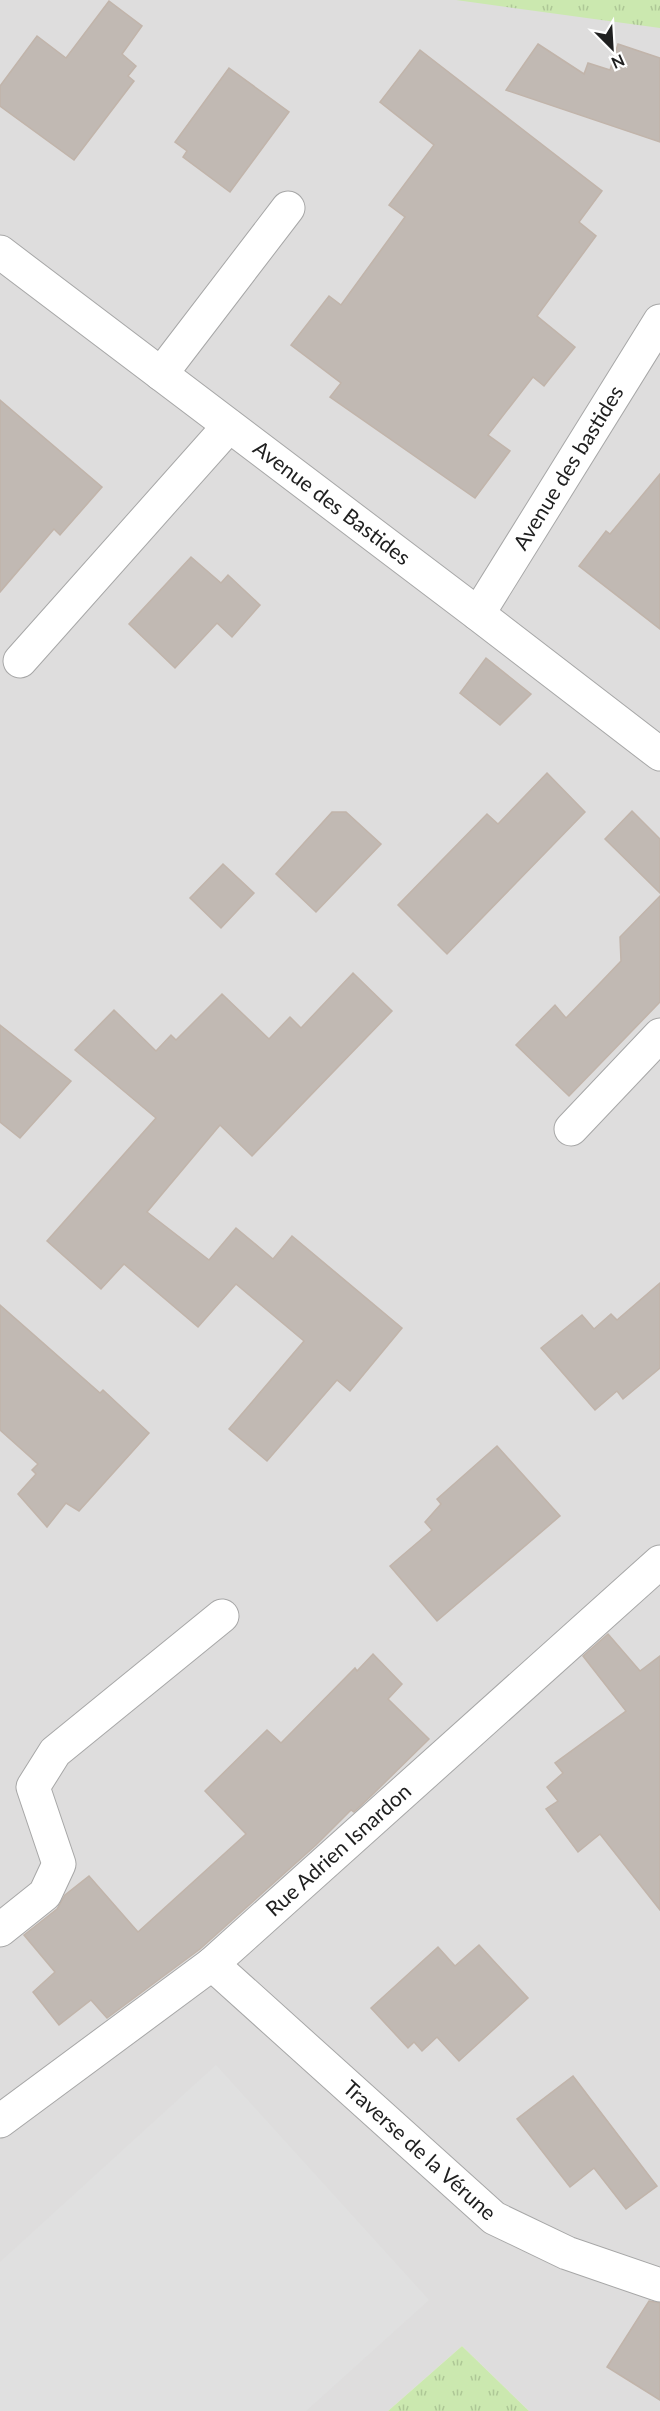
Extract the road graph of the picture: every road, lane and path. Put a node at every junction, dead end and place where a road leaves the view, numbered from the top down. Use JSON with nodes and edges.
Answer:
{"nodes":[{"id":1,"x":288,"y":208,"type":"dead end"},
{"id":2,"x":0,"y":252,"type":"edge"},
{"id":3,"x":660,"y":321,"type":"edge"},
{"id":4,"x":161,"y":374,"type":"junction"},
{"id":5,"x":229,"y":426,"type":"junction"},
{"id":6,"x":478,"y":614,"type":"junction"},
{"id":7,"x":20,"y":661,"type":"dead end"},
{"id":8,"x":660,"y":754,"type":"edge"},
{"id":9,"x":660,"y":1035,"type":"edge"},
{"id":10,"x":570,"y":1129,"type":"dead end"},
{"id":11,"x":660,"y":1562,"type":"edge"},
{"id":12,"x":222,"y":1616,"type":"dead end"},
{"id":13,"x":0,"y":1930,"type":"edge"},
{"id":14,"x":212,"y":1964,"type":"junction"},
{"id":15,"x":0,"y":2121,"type":"edge"},
{"id":16,"x":660,"y":2285,"type":"edge"}],
"edges":[{"from":1,"to":4,"type":"street"},
{"from":2,"to":4,"type":"street","name":"Avenue des Bastides"},
{"from":3,"to":6,"type":"street","name":"Avenue des bastides"},
{"from":4,"to":5,"type":"street","name":"Avenue des Bastides"},
{"from":5,"to":6,"type":"street","name":"Avenue des Bastides"},
{"from":5,"to":7,"type":"street"},
{"from":6,"to":8,"type":"street","name":"Avenue des Bastides"},
{"from":9,"to":10,"type":"street"},
{"from":11,"to":14,"type":"street","name":"Rue Adrien Isnardon"},
{"from":12,"to":13,"type":"street"},
{"from":14,"to":15,"type":"street","name":"Rue Adrien Isnardon"},
{"from":14,"to":16,"type":"street","name":"Traverse de la Vérune"}]}
